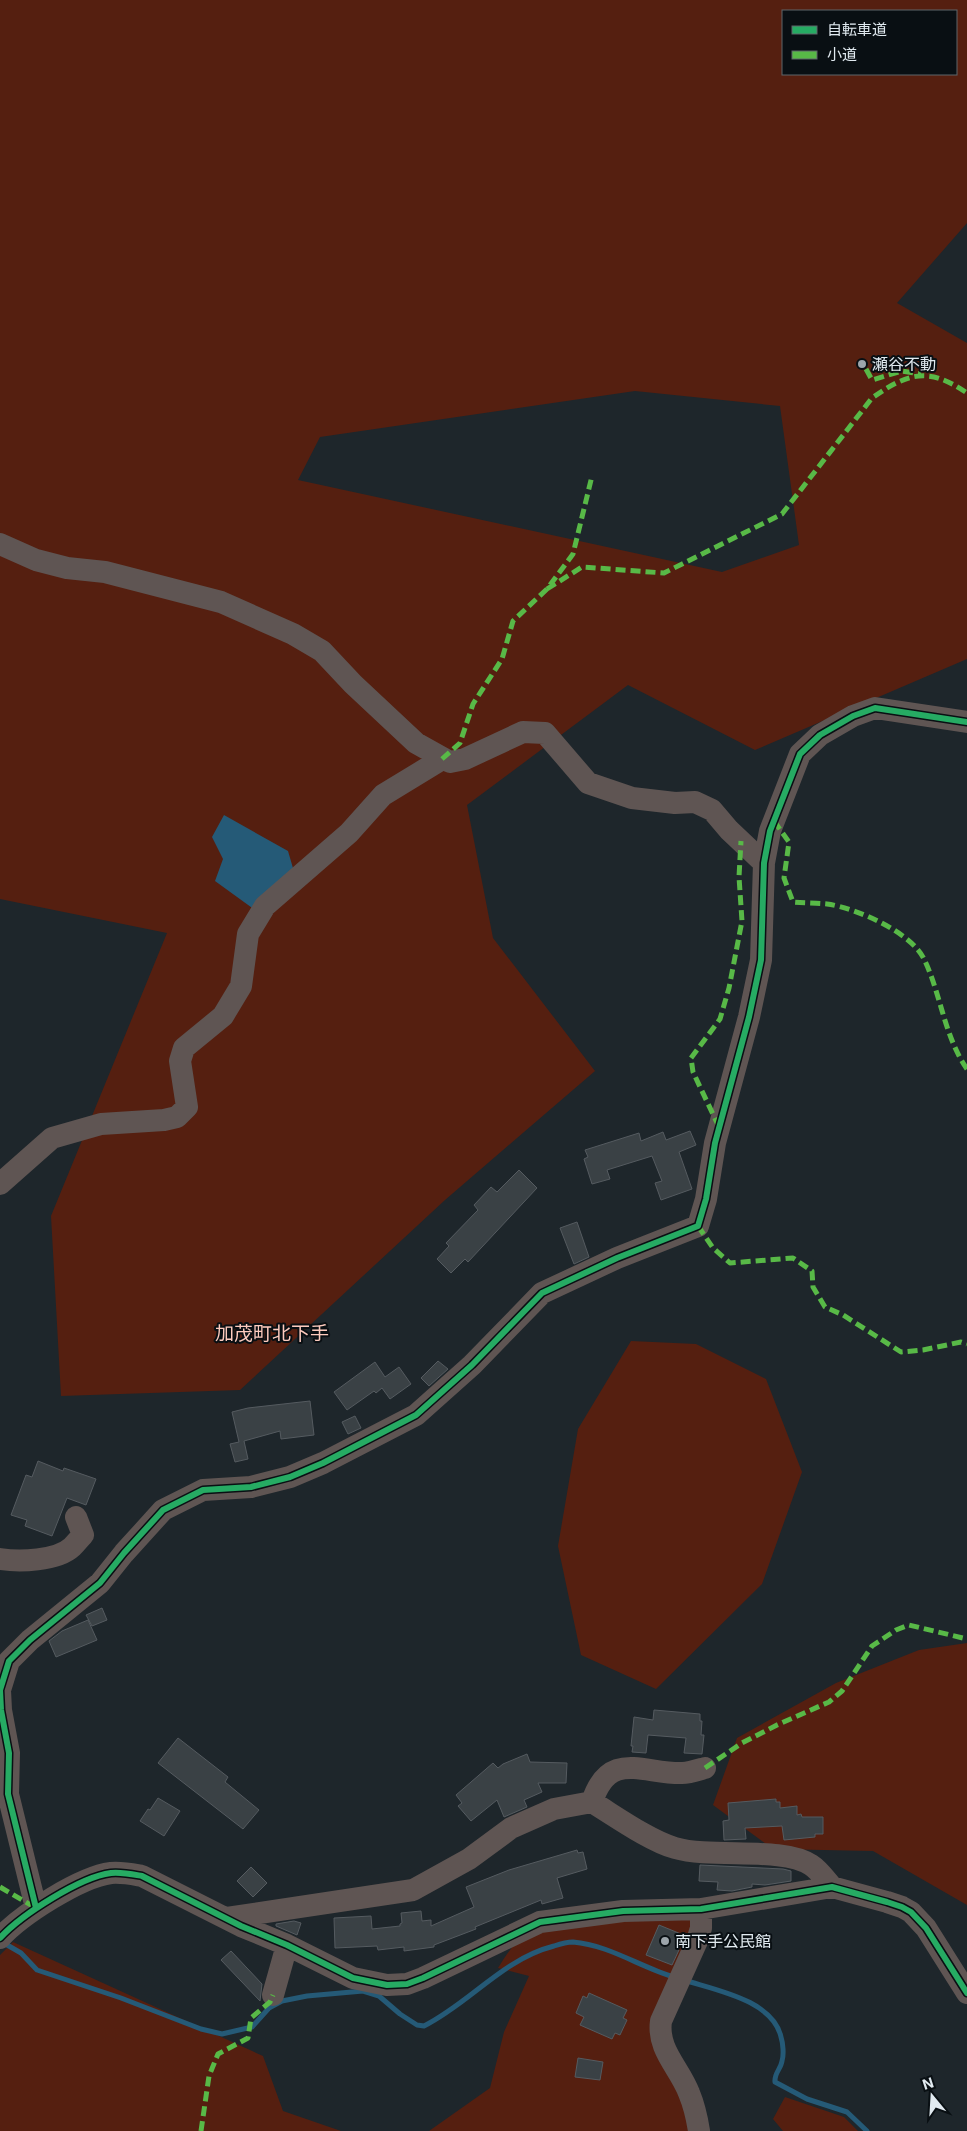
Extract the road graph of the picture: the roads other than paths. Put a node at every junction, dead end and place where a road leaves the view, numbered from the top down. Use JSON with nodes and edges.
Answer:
{"nodes":[{"id":1,"x":0,"y":544,"type":"edge"},
{"id":2,"x":967,"y":722,"type":"edge"},
{"id":3,"x":442,"y":759,"type":"junction"},
{"id":4,"x":764,"y":863,"type":"junction"},
{"id":5,"x":0,"y":1184,"type":"edge"},
{"id":6,"x":76,"y":1517,"type":"dead end"},
{"id":7,"x":0,"y":1559,"type":"edge"},
{"id":8,"x":0,"y":1690,"type":"edge"},
{"id":9,"x":705,"y":1768,"type":"dead end"},
{"id":10,"x":592,"y":1802,"type":"junction"},
{"id":11,"x":832,"y":1887,"type":"junction"},
{"id":12,"x":36,"y":1908,"type":"junction"},
{"id":13,"x":701,"y":1909,"type":"junction"},
{"id":14,"x":227,"y":1918,"type":"junction"},
{"id":15,"x":4,"y":1934,"type":"edge"},
{"id":16,"x":287,"y":1946,"type":"junction"},
{"id":17,"x":967,"y":1993,"type":"edge"},
{"id":18,"x":274,"y":1995,"type":"dead end"},
{"id":19,"x":699,"y":2131,"type":"edge"}],
"edges":[{"from":1,"to":3,"type":"street"},
{"from":2,"to":4,"type":"street"},
{"from":3,"to":4,"type":"street"},
{"from":3,"to":5,"type":"street"},
{"from":4,"to":8,"type":"street"},
{"from":6,"to":7,"type":"street"},
{"from":8,"to":12,"type":"street"},
{"from":9,"to":10,"type":"street"},
{"from":10,"to":11,"type":"street"},
{"from":10,"to":14,"type":"street"},
{"from":11,"to":13,"type":"street"},
{"from":11,"to":17,"type":"street"},
{"from":12,"to":14,"type":"street"},
{"from":12,"to":15,"type":"street"},
{"from":13,"to":16,"type":"street"},
{"from":13,"to":19,"type":"street"},
{"from":14,"to":16,"type":"street"},
{"from":16,"to":18,"type":"street"}]}
